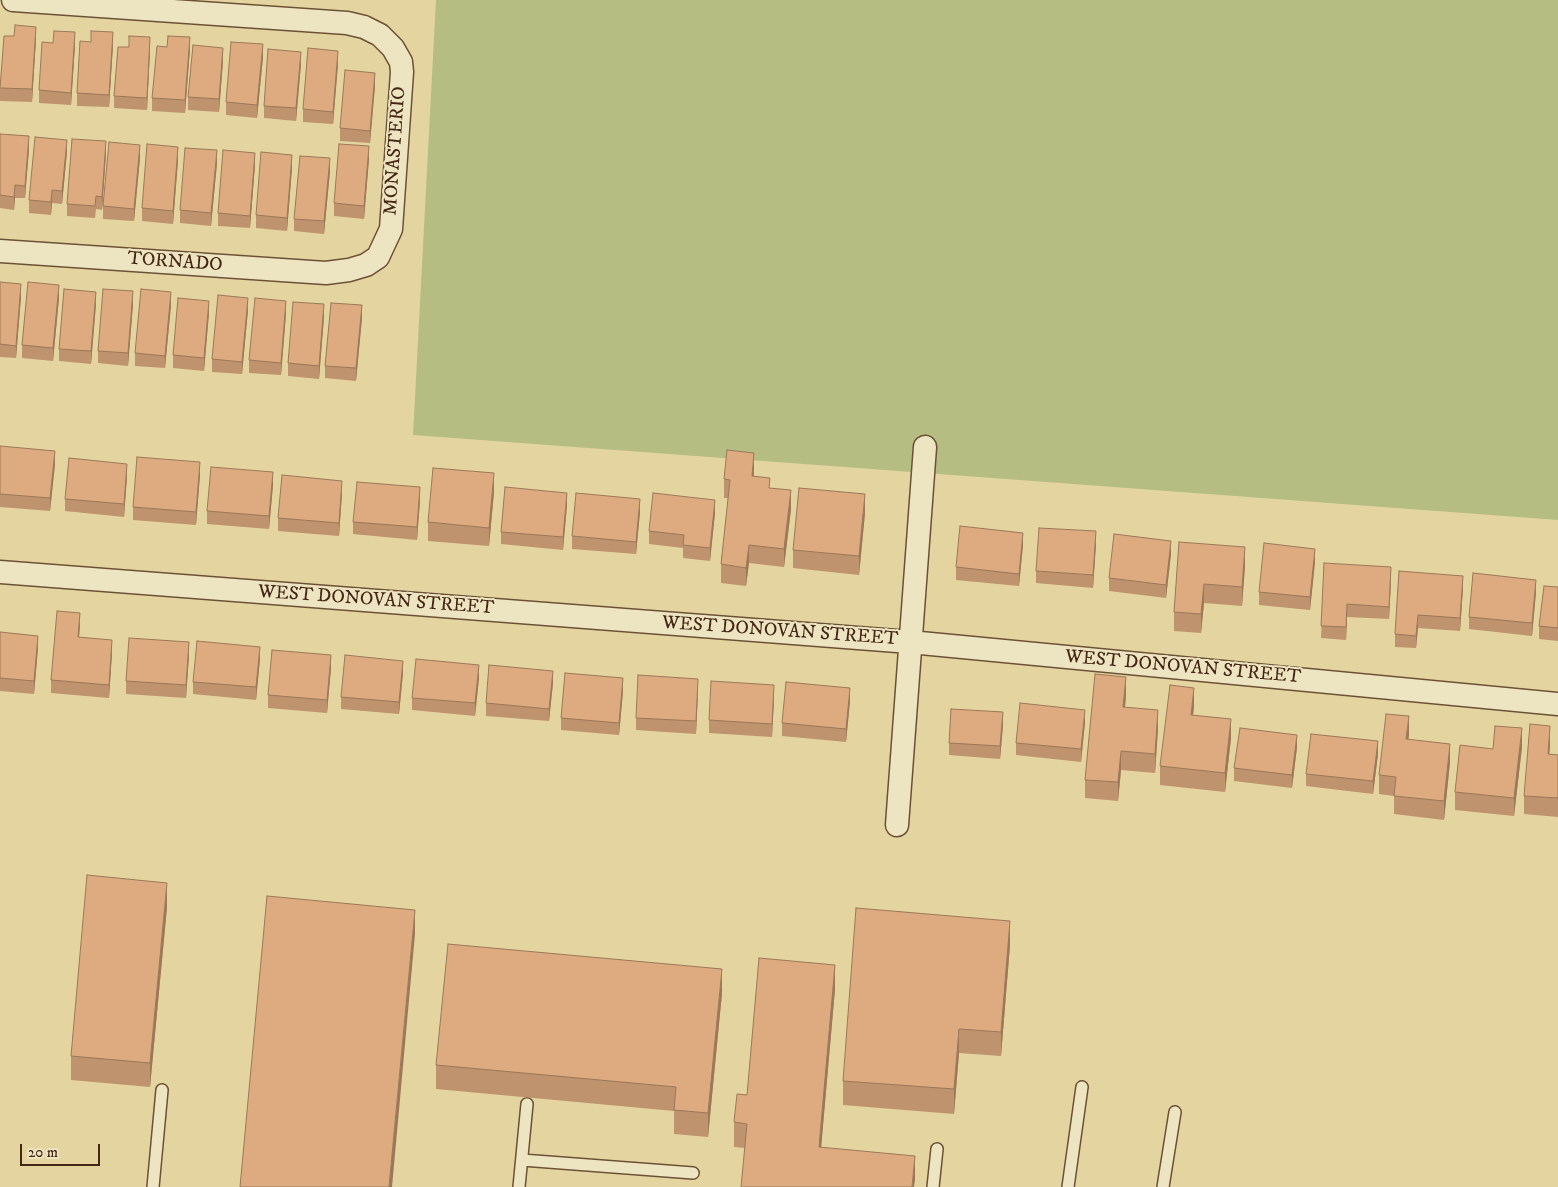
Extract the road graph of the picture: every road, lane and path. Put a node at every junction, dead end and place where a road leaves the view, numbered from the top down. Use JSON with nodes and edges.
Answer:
{"nodes":[{"id":1,"x":13,"y":0,"type":"edge"},
{"id":2,"x":0,"y":251,"type":"edge"},
{"id":3,"x":349,"y":270,"type":"joint"},
{"id":4,"x":925,"y":447,"type":"dead end"},
{"id":5,"x":0,"y":572,"type":"edge"},
{"id":6,"x":910,"y":642,"type":"junction"},
{"id":7,"x":1558,"y":704,"type":"edge"},
{"id":8,"x":896,"y":824,"type":"dead end"},
{"id":9,"x":1082,"y":1087,"type":"dead end"},
{"id":10,"x":162,"y":1090,"type":"dead end"},
{"id":11,"x":527,"y":1104,"type":"dead end"},
{"id":12,"x":1175,"y":1112,"type":"dead end"},
{"id":13,"x":937,"y":1149,"type":"dead end"},
{"id":14,"x":522,"y":1160,"type":"junction"},
{"id":15,"x":693,"y":1174,"type":"dead end"},
{"id":16,"x":153,"y":1187,"type":"edge"},
{"id":17,"x":519,"y":1187,"type":"edge"},
{"id":18,"x":933,"y":1187,"type":"edge"},
{"id":19,"x":1068,"y":1187,"type":"edge"},
{"id":20,"x":1163,"y":1187,"type":"edge"}],
"edges":[{"from":1,"to":3,"type":"street","name":"MONASTERIO"},
{"from":2,"to":3,"type":"street","name":"TORNADO"},
{"from":4,"to":6,"type":"street"},
{"from":5,"to":6,"type":"street","name":"WEST DONOVAN STREET"},
{"from":6,"to":7,"type":"street","name":"WEST DONOVAN STREET"},
{"from":6,"to":8,"type":"street"},
{"from":9,"to":19,"type":"lane"},
{"from":10,"to":16,"type":"lane"},
{"from":11,"to":14,"type":"lane"},
{"from":12,"to":20,"type":"lane"},
{"from":13,"to":18,"type":"lane"},
{"from":14,"to":15,"type":"lane"},
{"from":14,"to":17,"type":"lane"}]}
